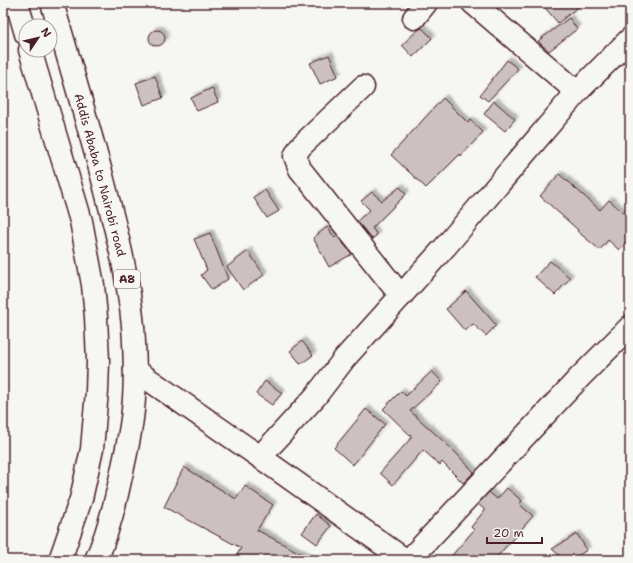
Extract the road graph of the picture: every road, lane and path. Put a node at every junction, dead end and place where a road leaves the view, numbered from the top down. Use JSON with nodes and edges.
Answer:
{"nodes":[{"id":1,"x":17,"y":3,"type":"edge"},
{"id":2,"x":52,"y":3,"type":"edge"},
{"id":3,"x":473,"y":3,"type":"edge"},
{"id":4,"x":21,"y":18,"type":"edge"},
{"id":5,"x":630,"y":39,"type":"edge"},
{"id":6,"x":32,"y":58,"type":"edge"},
{"id":7,"x":363,"y":87,"type":"dead end"},
{"id":8,"x":577,"y":92,"type":"junction"},
{"id":9,"x":401,"y":296,"type":"junction"},
{"id":10,"x":630,"y":327,"type":"edge"},
{"id":11,"x":135,"y":370,"type":"junction"},
{"id":12,"x":260,"y":457,"type":"junction"},
{"id":13,"x":60,"y":560,"type":"edge"},
{"id":14,"x":96,"y":560,"type":"edge"},
{"id":15,"x":405,"y":560,"type":"edge"},
{"id":16,"x":409,"y":560,"type":"edge"}],
"edges":[{"from":1,"to":4,"type":"main road"},
{"from":2,"to":11,"type":"main road","name":"Addis Ababa to Nairobi road","number":"A8"},
{"from":3,"to":8,"type":"main road"},
{"from":5,"to":8,"type":"main road"},
{"from":6,"to":13,"type":"main road"},
{"from":7,"to":9,"type":"main road"},
{"from":8,"to":9,"type":"main road"},
{"from":9,"to":12,"type":"main road"},
{"from":10,"to":16,"type":"main road"},
{"from":11,"to":12,"type":"main road"},
{"from":11,"to":14,"type":"main road","name":"Addis Ababa to Nairobi road","number":"A8"},
{"from":12,"to":15,"type":"main road"}]}
